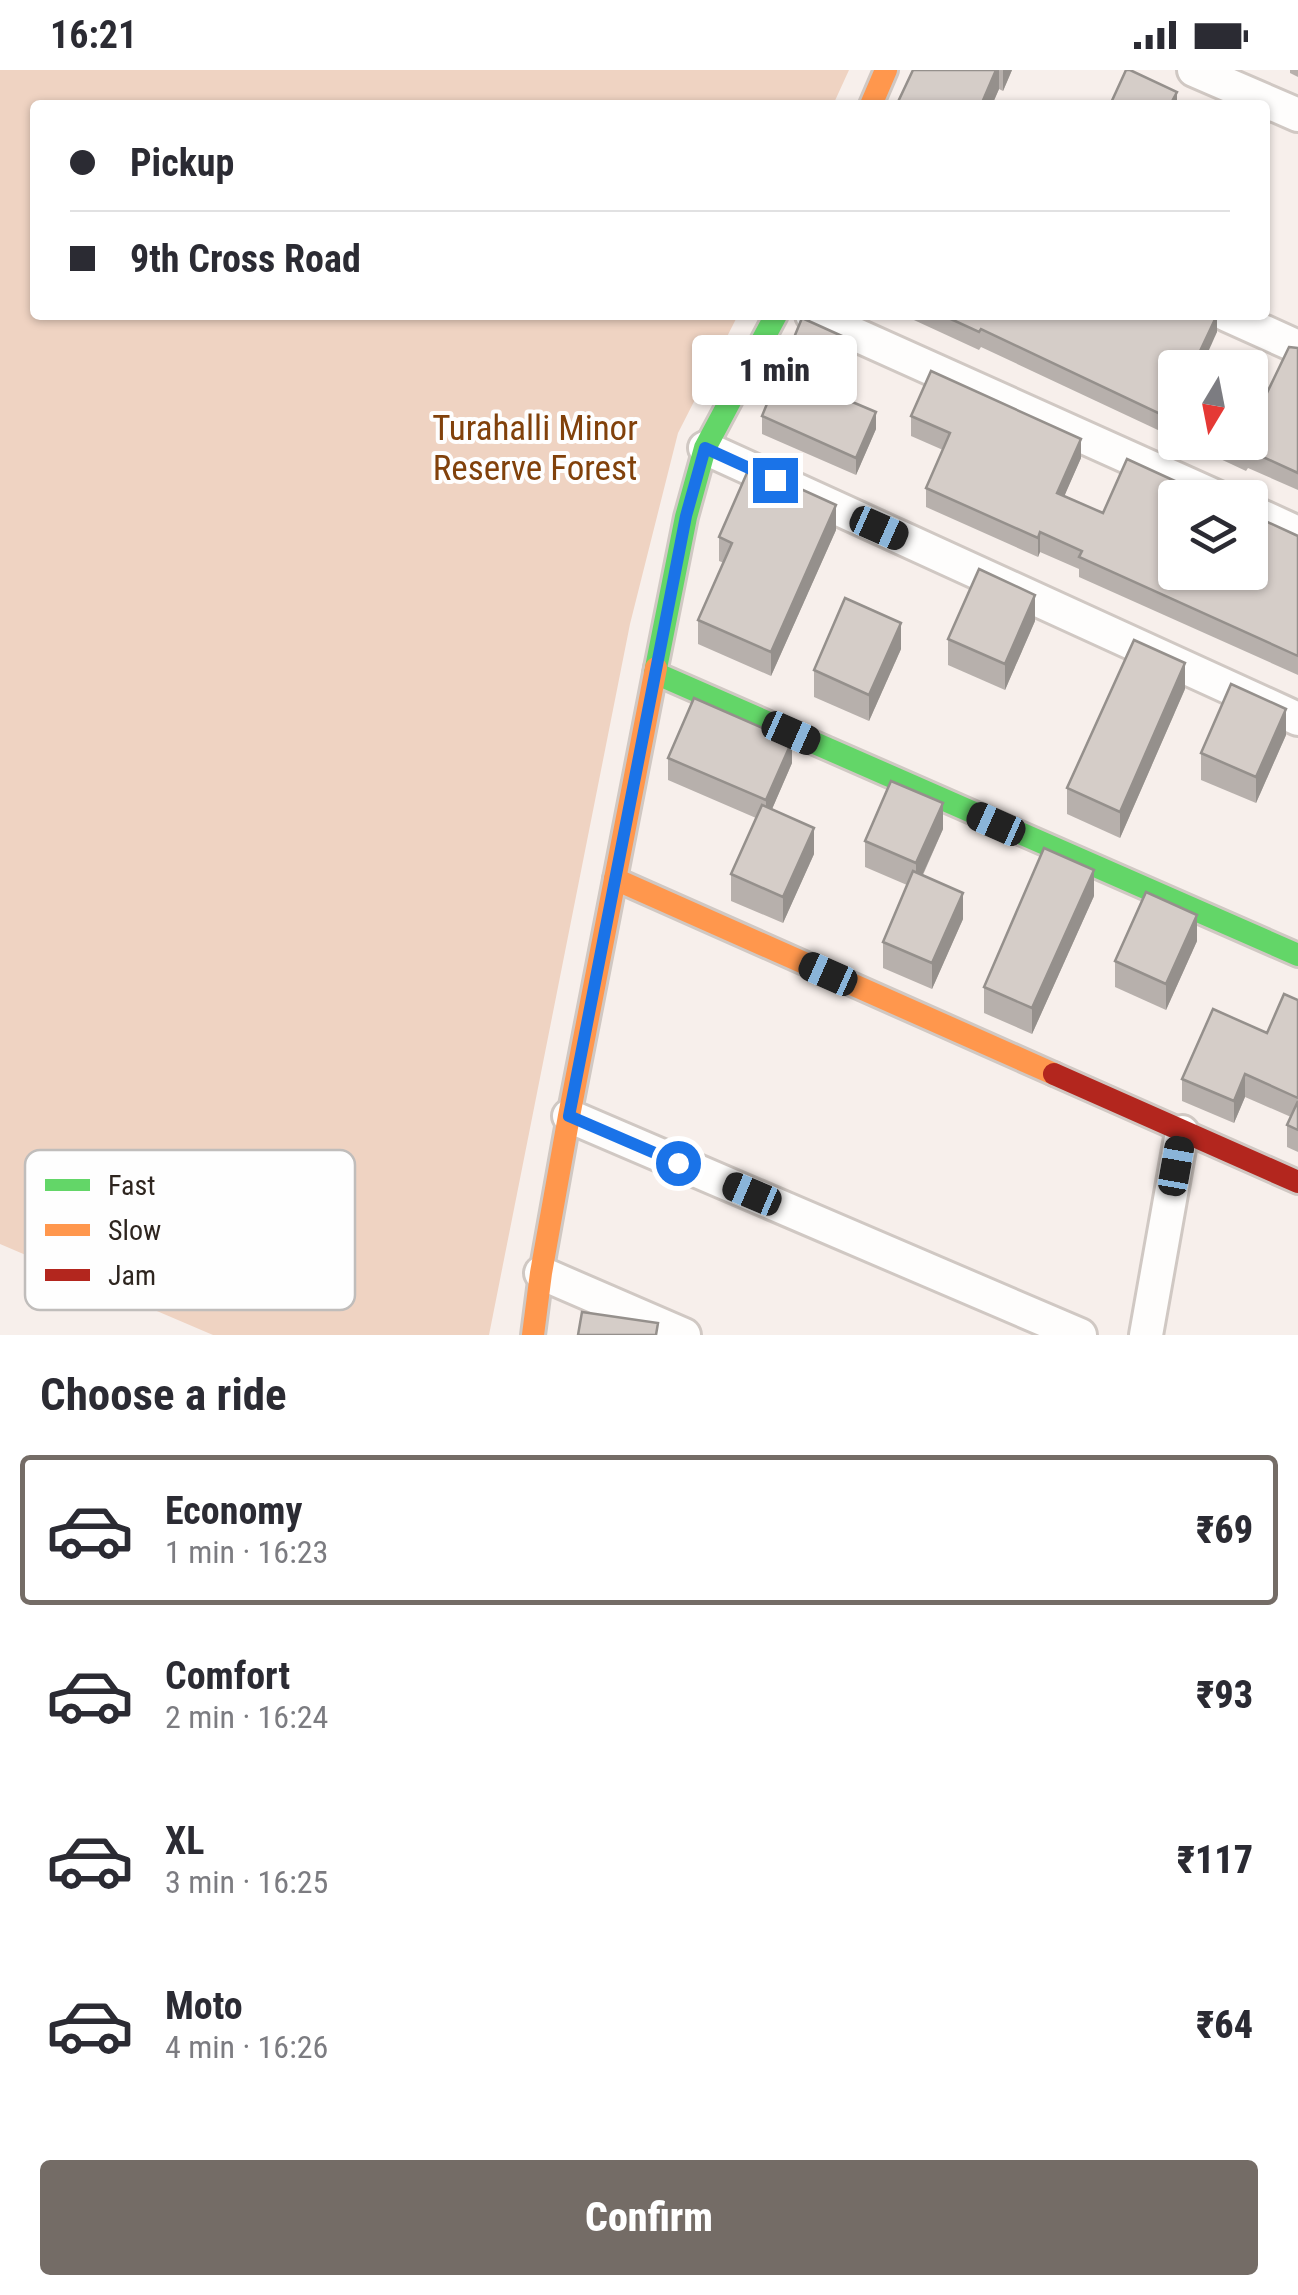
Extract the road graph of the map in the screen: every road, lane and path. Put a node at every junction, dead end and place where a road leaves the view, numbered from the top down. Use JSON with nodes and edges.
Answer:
{"nodes":[{"id":1,"x":886,"y":70,"type":"edge"},
{"id":2,"x":1194,"y":70,"type":"edge"},
{"id":3,"x":872,"y":100,"type":"edge"},
{"id":4,"x":1263,"y":100,"type":"edge"},
{"id":5,"x":1270,"y":103,"type":"edge"},
{"id":6,"x":1298,"y":115,"type":"edge"},
{"id":7,"x":773,"y":320,"type":"edge"},
{"id":8,"x":823,"y":320,"type":"edge"},
{"id":9,"x":1238,"y":320,"type":"edge"},
{"id":10,"x":1298,"y":347,"type":"edge"},
{"id":11,"x":705,"y":448,"type":"junction"},
{"id":12,"x":1180,"y":480,"type":"edge"},
{"id":13,"x":1268,"y":519,"type":"edge"},
{"id":14,"x":1298,"y":533,"type":"edge"},
{"id":15,"x":655,"y":673,"type":"junction"},
{"id":16,"x":1298,"y":718,"type":"edge"},
{"id":17,"x":614,"y":879,"type":"junction"},
{"id":18,"x":1298,"y":954,"type":"edge"},
{"id":19,"x":569,"y":1116,"type":"junction"},
{"id":20,"x":1182,"y":1132,"type":"junction"},
{"id":21,"x":1298,"y":1182,"type":"edge"},
{"id":22,"x":540,"y":1274,"type":"junction"},
{"id":23,"x":533,"y":1335,"type":"edge"},
{"id":24,"x":684,"y":1335,"type":"edge"},
{"id":25,"x":1080,"y":1335,"type":"edge"},
{"id":26,"x":1146,"y":1335,"type":"edge"}],
"edges":[{"from":1,"to":3,"type":"street"},
{"from":2,"to":4,"type":"street"},
{"from":5,"to":6,"type":"street"},
{"from":7,"to":11,"type":"street"},
{"from":8,"to":12,"type":"street"},
{"from":9,"to":10,"type":"street"},
{"from":11,"to":15,"type":"street"},
{"from":11,"to":16,"type":"street"},
{"from":13,"to":14,"type":"street"},
{"from":15,"to":17,"type":"street"},
{"from":15,"to":18,"type":"street"},
{"from":17,"to":19,"type":"street"},
{"from":17,"to":20,"type":"street"},
{"from":19,"to":22,"type":"street"},
{"from":19,"to":25,"type":"street"},
{"from":20,"to":21,"type":"street"},
{"from":20,"to":26,"type":"street"},
{"from":22,"to":23,"type":"street"},
{"from":22,"to":24,"type":"street"}]}
